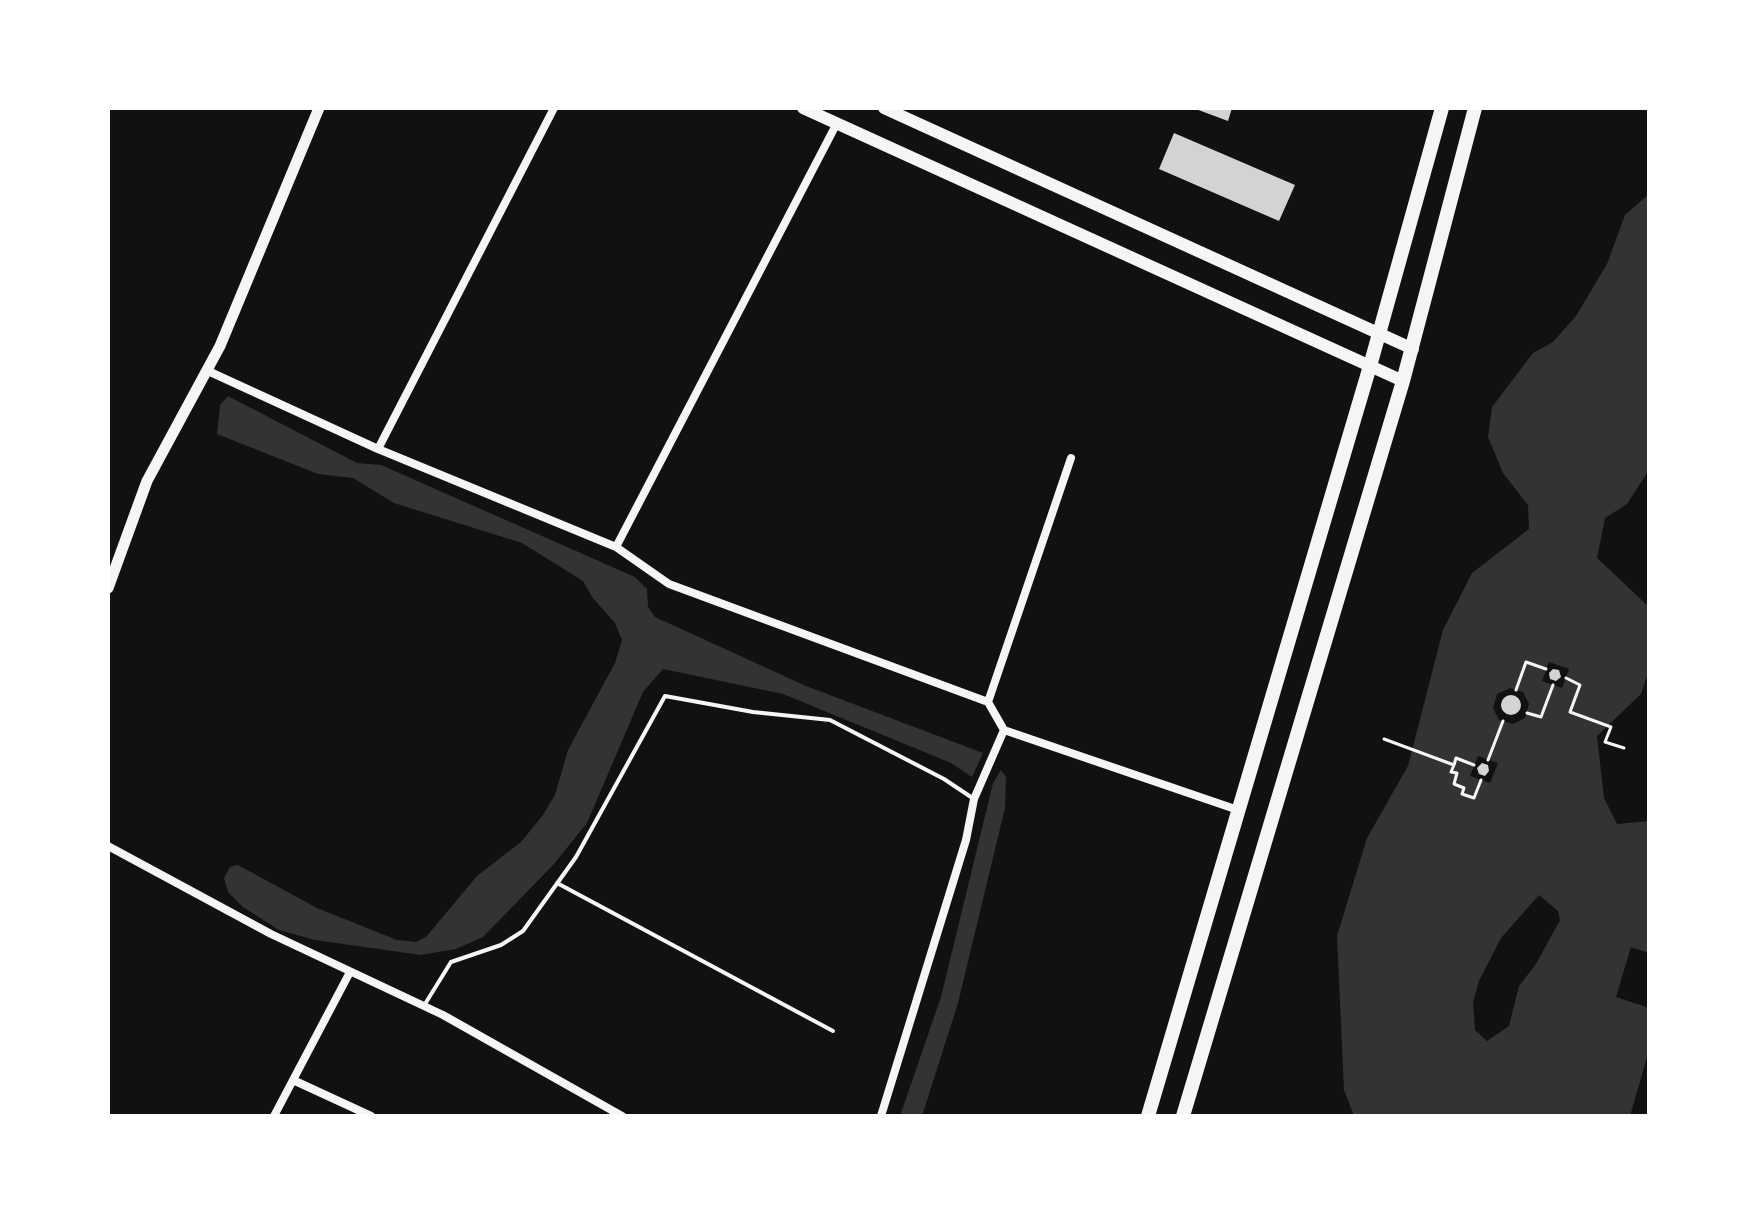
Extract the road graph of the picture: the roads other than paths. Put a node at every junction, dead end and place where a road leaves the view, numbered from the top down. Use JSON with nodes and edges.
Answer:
{"nodes":[{"id":1,"x":319,"y":108,"type":"edge"},
{"id":2,"x":554,"y":108,"type":"edge"},
{"id":3,"x":803,"y":108,"type":"edge"},
{"id":4,"x":1442,"y":108,"type":"edge"},
{"id":5,"x":1475,"y":108,"type":"edge"},
{"id":6,"x":892,"y":110,"type":"edge"},
{"id":7,"x":837,"y":123,"type":"junction"},
{"id":8,"x":1379,"y":333,"type":"junction"},
{"id":9,"x":1413,"y":349,"type":"junction"},
{"id":10,"x":1370,"y":366,"type":"junction"},
{"id":11,"x":208,"y":371,"type":"junction"},
{"id":12,"x":1403,"y":381,"type":"junction"},
{"id":13,"x":378,"y":449,"type":"junction"},
{"id":14,"x":1071,"y":458,"type":"dead end"},
{"id":15,"x":616,"y":547,"type":"junction"},
{"id":16,"x":108,"y":588,"type":"edge"},
{"id":17,"x":988,"y":702,"type":"junction"},
{"id":18,"x":1004,"y":730,"type":"junction"},
{"id":19,"x":974,"y":799,"type":"junction"},
{"id":20,"x":1238,"y":810,"type":"junction"},
{"id":21,"x":108,"y":846,"type":"edge"},
{"id":22,"x":557,"y":883,"type":"junction"},
{"id":23,"x":350,"y":972,"type":"junction"},
{"id":24,"x":424,"y":1006,"type":"junction"},
{"id":25,"x":833,"y":1031,"type":"dead end"},
{"id":26,"x":293,"y":1080,"type":"junction"},
{"id":27,"x":608,"y":1112,"type":"edge"},
{"id":28,"x":274,"y":1116,"type":"edge"},
{"id":29,"x":371,"y":1116,"type":"edge"},
{"id":30,"x":622,"y":1116,"type":"edge"},
{"id":31,"x":881,"y":1116,"type":"edge"},
{"id":32,"x":1148,"y":1116,"type":"edge"},
{"id":33,"x":1183,"y":1116,"type":"edge"}],
"edges":[{"from":1,"to":11,"type":"street"},
{"from":2,"to":13,"type":"street"},
{"from":3,"to":7,"type":"main road"},
{"from":4,"to":8,"type":"main road"},
{"from":5,"to":9,"type":"main road"},
{"from":6,"to":8,"type":"main road"},
{"from":7,"to":10,"type":"main road"},
{"from":7,"to":15,"type":"street"},
{"from":8,"to":9,"type":"main road"},
{"from":8,"to":10,"type":"main road"},
{"from":9,"to":12,"type":"main road"},
{"from":10,"to":12,"type":"main road"},
{"from":10,"to":20,"type":"main road"},
{"from":11,"to":13,"type":"street"},
{"from":11,"to":16,"type":"street"},
{"from":12,"to":33,"type":"main road"},
{"from":13,"to":15,"type":"street"},
{"from":14,"to":17,"type":"street"},
{"from":15,"to":17,"type":"street"},
{"from":17,"to":18,"type":"street"},
{"from":18,"to":19,"type":"street"},
{"from":18,"to":20,"type":"street"},
{"from":19,"to":22,"type":"lane"},
{"from":19,"to":31,"type":"street"},
{"from":20,"to":32,"type":"main road"},
{"from":21,"to":23,"type":"street"},
{"from":22,"to":24,"type":"lane"},
{"from":22,"to":25,"type":"lane"},
{"from":23,"to":24,"type":"street"},
{"from":23,"to":26,"type":"street"},
{"from":24,"to":27,"type":"street"},
{"from":26,"to":28,"type":"street"},
{"from":26,"to":29,"type":"street"},
{"from":27,"to":30,"type":"street"}]}
